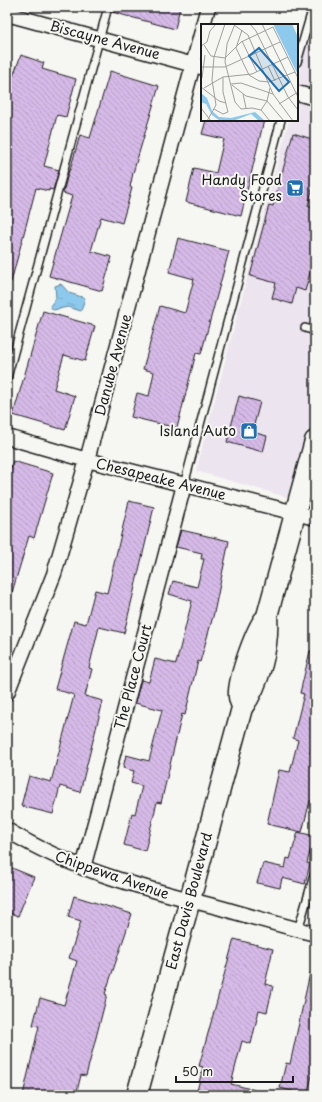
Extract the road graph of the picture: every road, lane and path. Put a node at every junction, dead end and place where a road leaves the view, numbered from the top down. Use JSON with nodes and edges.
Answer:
{"nodes":[{"id":1,"x":108,"y":7,"type":"edge"},
{"id":2,"x":208,"y":7,"type":"edge"},
{"id":3,"x":313,"y":7,"type":"edge"},
{"id":4,"x":7,"y":14,"type":"edge"},
{"id":5,"x":204,"y":24,"type":"edge"},
{"id":6,"x":100,"y":39,"type":"junction"},
{"id":7,"x":201,"y":40,"type":"edge"},
{"id":8,"x":298,"y":59,"type":"edge"},
{"id":9,"x":198,"y":66,"type":"edge"},
{"id":10,"x":298,"y":94,"type":"edge"},
{"id":11,"x":315,"y":98,"type":"edge"},
{"id":12,"x":281,"y":121,"type":"edge"},
{"id":13,"x":304,"y":328,"type":"dead end"},
{"id":14,"x":315,"y":331,"type":"edge"},
{"id":15,"x":7,"y":378,"type":"edge"},
{"id":16,"x":7,"y":436,"type":"edge"},
{"id":17,"x":315,"y":441,"type":"edge"},
{"id":18,"x":87,"y":460,"type":"junction"},
{"id":19,"x":184,"y":485,"type":"junction"},
{"id":20,"x":295,"y":513,"type":"junction"},
{"id":21,"x":315,"y":518,"type":"edge"},
{"id":22,"x":7,"y":693,"type":"edge"},
{"id":23,"x":7,"y":830,"type":"edge"},
{"id":24,"x":82,"y":868,"type":"junction"},
{"id":25,"x":315,"y":872,"type":"edge"},
{"id":26,"x":189,"y":901,"type":"junction"},
{"id":27,"x":298,"y":930,"type":"junction"},
{"id":28,"x":315,"y":934,"type":"edge"},
{"id":29,"x":137,"y":1095,"type":"edge"}],
"edges":[{"from":1,"to":6,"type":"lane"},
{"from":2,"to":5,"type":"street"},
{"from":3,"to":8,"type":"lane"},
{"from":4,"to":6,"type":"street","name":"Biscayne Avenue"},
{"from":6,"to":9,"type":"street","name":"Biscayne Avenue"},
{"from":6,"to":15,"type":"lane"},
{"from":7,"to":9,"type":"street","name":"Danube Avenue"},
{"from":9,"to":18,"type":"street","name":"Danube Avenue"},
{"from":10,"to":11,"type":"street"},
{"from":12,"to":19,"type":"lane"},
{"from":13,"to":14,"type":"lane"},
{"from":16,"to":18,"type":"street","name":"Chesapeake Avenue"},
{"from":17,"to":20,"type":"street","name":"East Davis Boulevard"},
{"from":18,"to":19,"type":"street","name":"Chesapeake Avenue"},
{"from":18,"to":22,"type":"street","name":"Danube Avenue"},
{"from":19,"to":20,"type":"street","name":"Chesapeake Avenue"},
{"from":19,"to":24,"type":"street","name":"The Place Court"},
{"from":20,"to":21,"type":"street","name":"Chesapeake Avenue"},
{"from":20,"to":26,"type":"street","name":"East Davis Boulevard"},
{"from":23,"to":24,"type":"street","name":"Chippewa Avenue"},
{"from":24,"to":26,"type":"street","name":"Chippewa Avenue"},
{"from":25,"to":27,"type":"lane"},
{"from":26,"to":27,"type":"street","name":"Chippewa Avenue"},
{"from":26,"to":29,"type":"street","name":"East Davis Boulevard"},
{"from":27,"to":28,"type":"street","name":"Chippewa Avenue"}]}
